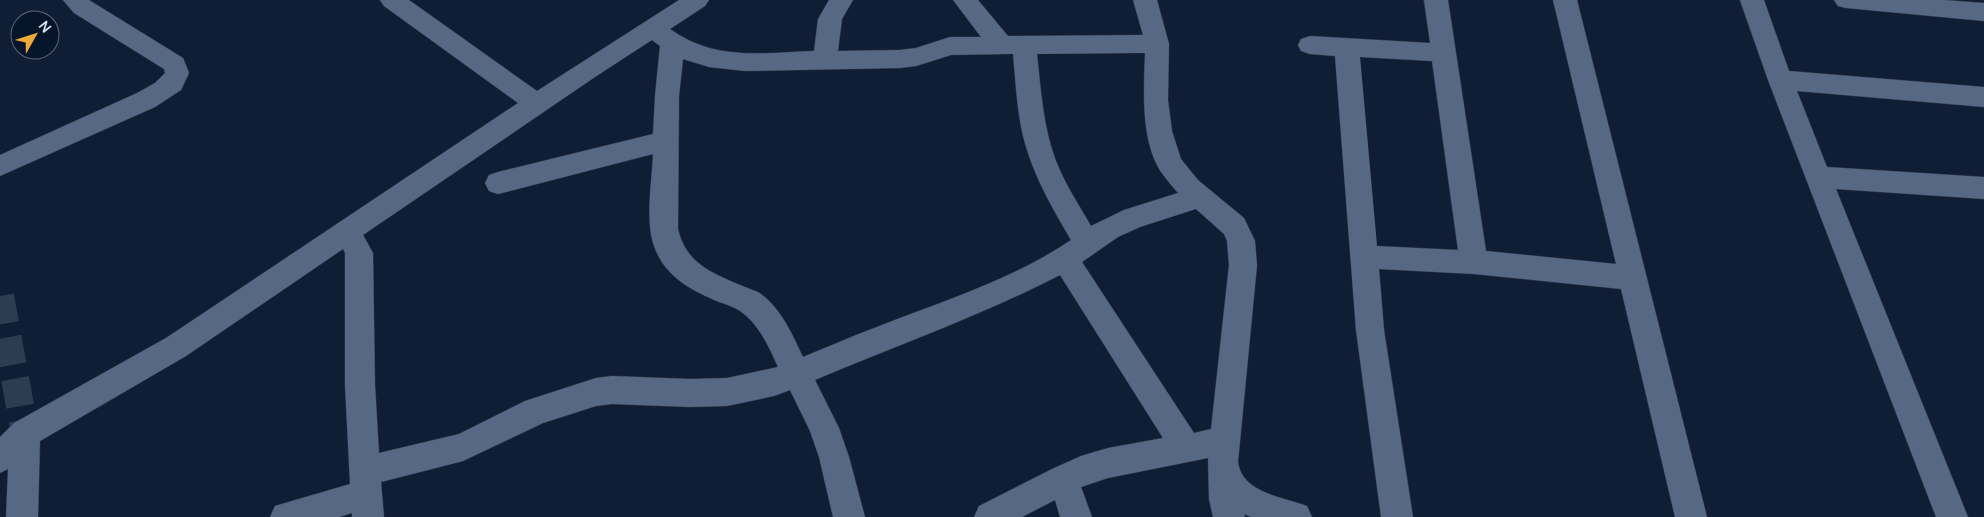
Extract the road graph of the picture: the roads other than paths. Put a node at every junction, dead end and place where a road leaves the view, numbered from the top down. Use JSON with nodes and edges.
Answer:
{"nodes":[{"id":1,"x":75,"y":0,"type":"edge"},
{"id":2,"x":392,"y":0,"type":"edge"},
{"id":3,"x":841,"y":0,"type":"edge"},
{"id":4,"x":965,"y":0,"type":"edge"},
{"id":5,"x":1145,"y":0,"type":"edge"},
{"id":6,"x":1436,"y":0,"type":"edge"},
{"id":7,"x":1565,"y":0,"type":"edge"},
{"id":8,"x":1752,"y":0,"type":"edge"},
{"id":9,"x":1846,"y":0,"type":"edge"},
{"id":10,"x":683,"y":3,"type":"edge"},
{"id":11,"x":1984,"y":12,"type":"edge"},
{"id":12,"x":663,"y":36,"type":"junction"},
{"id":13,"x":1157,"y":44,"type":"junction"},
{"id":14,"x":1012,"y":45,"type":"junction"},
{"id":15,"x":1310,"y":45,"type":"dead end"},
{"id":16,"x":1347,"y":48,"type":"junction"},
{"id":17,"x":1443,"y":53,"type":"junction"},
{"id":18,"x":825,"y":60,"type":"junction"},
{"id":19,"x":1780,"y":80,"type":"junction"},
{"id":20,"x":1984,"y":97,"type":"edge"},
{"id":21,"x":537,"y":104,"type":"junction"},
{"id":22,"x":666,"y":141,"type":"junction"},
{"id":23,"x":0,"y":166,"type":"edge"},
{"id":24,"x":1818,"y":177,"type":"junction"},
{"id":25,"x":498,"y":183,"type":"dead end"},
{"id":26,"x":1984,"y":188,"type":"edge"},
{"id":27,"x":1201,"y":197,"type":"junction"},
{"id":28,"x":348,"y":232,"type":"junction"},
{"id":29,"x":1077,"y":251,"type":"junction"},
{"id":30,"x":1364,"y":257,"type":"junction"},
{"id":31,"x":1474,"y":262,"type":"junction"},
{"id":32,"x":1633,"y":278,"type":"junction"},
{"id":33,"x":796,"y":375,"type":"junction"},
{"id":34,"x":25,"y":434,"type":"junction"},
{"id":35,"x":1225,"y":441,"type":"junction"},
{"id":36,"x":1186,"y":448,"type":"junction"},
{"id":37,"x":0,"y":458,"type":"edge"},
{"id":38,"x":1225,"y":477,"type":"junction"},
{"id":39,"x":1063,"y":479,"type":"junction"},
{"id":40,"x":366,"y":494,"type":"edge"},
{"id":41,"x":22,"y":517,"type":"edge"},
{"id":42,"x":286,"y":517,"type":"edge"},
{"id":43,"x":849,"y":517,"type":"edge"},
{"id":44,"x":990,"y":517,"type":"edge"},
{"id":45,"x":1076,"y":517,"type":"edge"},
{"id":46,"x":1229,"y":517,"type":"edge"},
{"id":47,"x":1296,"y":517,"type":"edge"},
{"id":48,"x":1397,"y":517,"type":"edge"},
{"id":49,"x":1691,"y":517,"type":"edge"},
{"id":50,"x":1952,"y":517,"type":"edge"}],
"edges":[{"from":1,"to":23,"type":"street"},
{"from":2,"to":21,"type":"street"},
{"from":3,"to":18,"type":"street"},
{"from":4,"to":14,"type":"street"},
{"from":5,"to":13,"type":"street"},
{"from":6,"to":17,"type":"street"},
{"from":7,"to":32,"type":"street"},
{"from":8,"to":19,"type":"street"},
{"from":9,"to":11,"type":"street"},
{"from":10,"to":12,"type":"street"},
{"from":12,"to":18,"type":"street"},
{"from":12,"to":21,"type":"street"},
{"from":12,"to":22,"type":"street"},
{"from":13,"to":14,"type":"street"},
{"from":13,"to":27,"type":"street"},
{"from":14,"to":18,"type":"street"},
{"from":14,"to":29,"type":"street"},
{"from":15,"to":16,"type":"street"},
{"from":16,"to":17,"type":"street"},
{"from":16,"to":30,"type":"street"},
{"from":17,"to":31,"type":"street"},
{"from":19,"to":20,"type":"street"},
{"from":19,"to":24,"type":"street"},
{"from":21,"to":28,"type":"street"},
{"from":22,"to":25,"type":"street"},
{"from":22,"to":33,"type":"street"},
{"from":24,"to":26,"type":"street"},
{"from":24,"to":50,"type":"street"},
{"from":27,"to":29,"type":"street"},
{"from":27,"to":35,"type":"street"},
{"from":28,"to":34,"type":"street"},
{"from":28,"to":40,"type":"street"},
{"from":29,"to":33,"type":"street"},
{"from":29,"to":36,"type":"street"},
{"from":30,"to":31,"type":"street"},
{"from":30,"to":48,"type":"street"},
{"from":31,"to":32,"type":"street"},
{"from":32,"to":49,"type":"street"},
{"from":33,"to":40,"type":"street"},
{"from":33,"to":43,"type":"street"},
{"from":34,"to":37,"type":"street"},
{"from":34,"to":41,"type":"street"},
{"from":35,"to":36,"type":"street"},
{"from":35,"to":38,"type":"street"},
{"from":36,"to":39,"type":"street"},
{"from":38,"to":46,"type":"street"},
{"from":38,"to":47,"type":"street"},
{"from":39,"to":44,"type":"street"},
{"from":39,"to":45,"type":"street"},
{"from":40,"to":42,"type":"street"}]}
